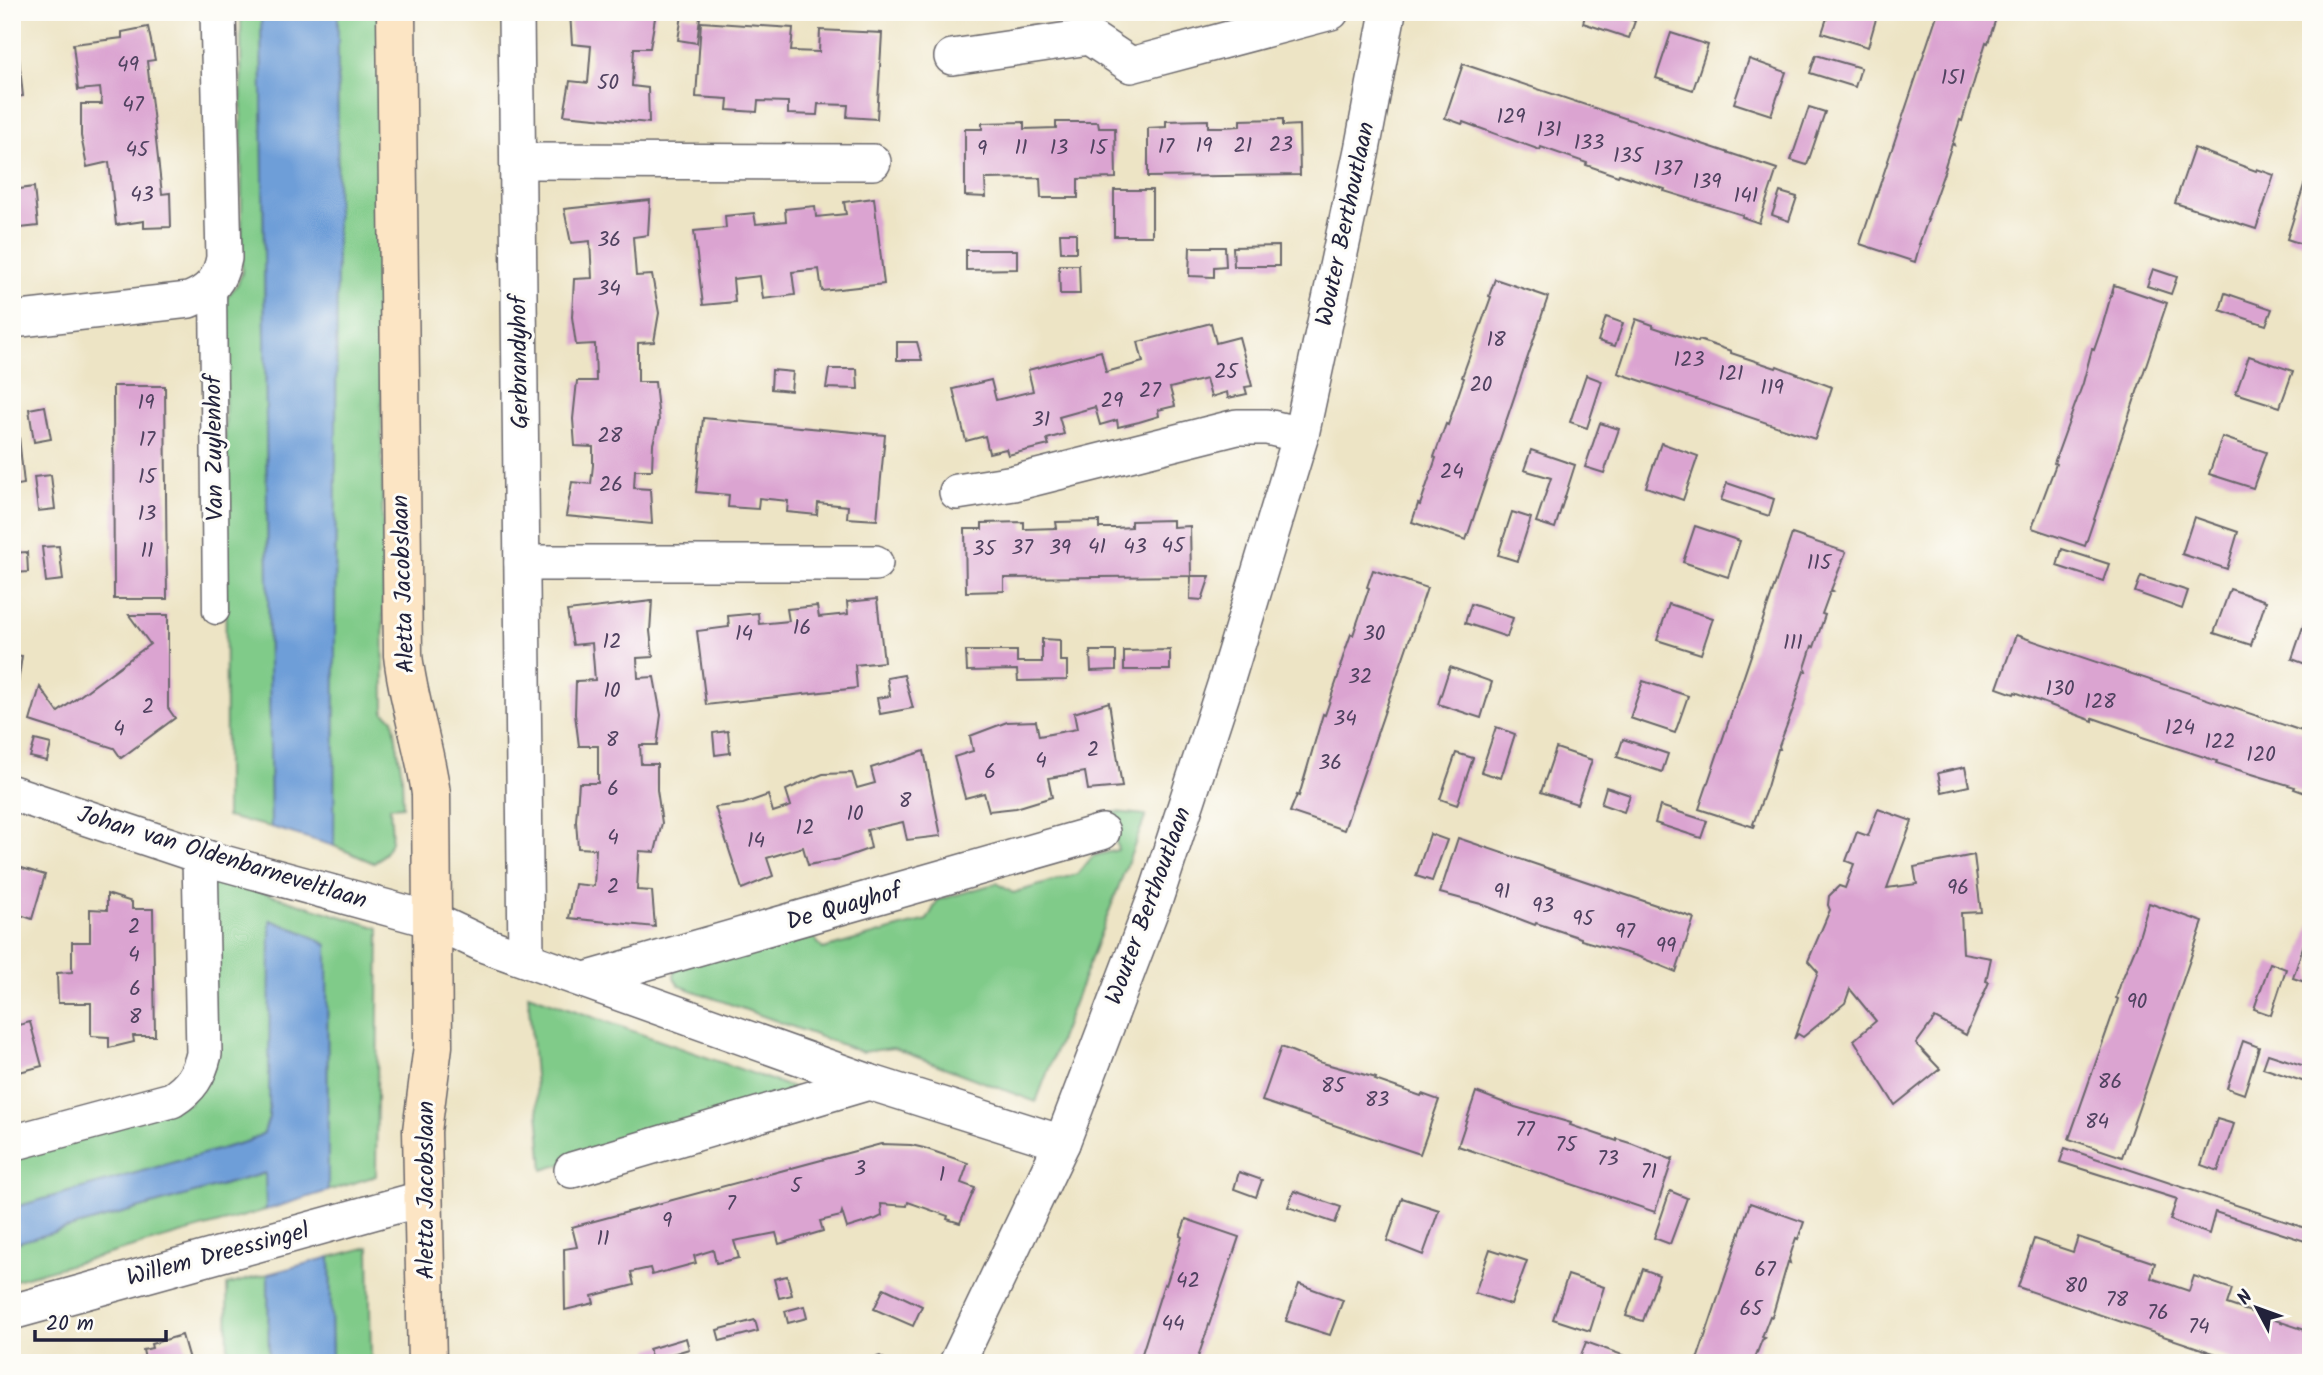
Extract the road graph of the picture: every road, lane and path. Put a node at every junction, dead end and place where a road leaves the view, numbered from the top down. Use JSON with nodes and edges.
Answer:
{"nodes":[{"id":1,"x":218,"y":12,"type":"edge"},
{"id":2,"x":396,"y":12,"type":"edge"},
{"id":3,"x":516,"y":12,"type":"edge"},
{"id":4,"x":1331,"y":12,"type":"edge"},
{"id":5,"x":1388,"y":12,"type":"edge"},
{"id":6,"x":952,"y":57,"type":"dead end"},
{"id":7,"x":518,"y":161,"type":"junction"},
{"id":8,"x":873,"y":162,"type":"dead end"},
{"id":9,"x":213,"y":285,"type":"junction"},
{"id":10,"x":12,"y":320,"type":"edge"},
{"id":11,"x":1301,"y":435,"type":"junction"},
{"id":12,"x":957,"y":492,"type":"dead end"},
{"id":13,"x":522,"y":563,"type":"junction"},
{"id":14,"x":875,"y":563,"type":"dead end"},
{"id":15,"x":216,"y":611,"type":"dead end"},
{"id":16,"x":12,"y":793,"type":"edge"},
{"id":17,"x":1102,"y":832,"type":"dead end"},
{"id":18,"x":200,"y":856,"type":"junction"},
{"id":19,"x":432,"y":920,"type":"junction"},
{"id":20,"x":526,"y":959,"type":"junction"},
{"id":21,"x":585,"y":980,"type":"junction"},
{"id":22,"x":869,"y":1082,"type":"junction"},
{"id":23,"x":12,"y":1143,"type":"edge"},
{"id":24,"x":1062,"y":1143,"type":"junction"},
{"id":25,"x":572,"y":1170,"type":"dead end"},
{"id":26,"x":424,"y":1198,"type":"junction"},
{"id":27,"x":12,"y":1312,"type":"edge"},
{"id":28,"x":427,"y":1363,"type":"edge"},
{"id":29,"x":957,"y":1363,"type":"edge"}],
"edges":[{"from":1,"to":9,"type":"street","name":"Van Zuylenhof"},
{"from":2,"to":19,"type":"main road","name":"Aletta Jacobslaan"},
{"from":3,"to":7,"type":"street","name":"Gerbrandyhof"},
{"from":4,"to":6,"type":"street"},
{"from":5,"to":11,"type":"street","name":"Wouter Berthoutlaan"},
{"from":7,"to":8,"type":"street"},
{"from":7,"to":13,"type":"street","name":"Gerbrandyhof"},
{"from":9,"to":10,"type":"street"},
{"from":9,"to":15,"type":"street","name":"Van Zuylenhof"},
{"from":11,"to":12,"type":"street"},
{"from":11,"to":24,"type":"street","name":"Wouter Berthoutlaan"},
{"from":13,"to":14,"type":"street"},
{"from":13,"to":20,"type":"street","name":"Gerbrandyhof"},
{"from":16,"to":18,"type":"street","name":"Johan van Oldenbarneveltlaan"},
{"from":17,"to":21,"type":"street","name":"De Quayhof"},
{"from":18,"to":19,"type":"street","name":"Johan van Oldenbarneveltlaan"},
{"from":18,"to":23,"type":"street"},
{"from":19,"to":20,"type":"street"},
{"from":19,"to":26,"type":"main road","name":"Aletta Jacobslaan"},
{"from":20,"to":21,"type":"street"},
{"from":21,"to":22,"type":"street"},
{"from":22,"to":24,"type":"street"},
{"from":22,"to":25,"type":"street"},
{"from":24,"to":29,"type":"street","name":"Wouter Berthoutlaan"},
{"from":26,"to":27,"type":"street","name":"Willem Dreessingel"},
{"from":26,"to":28,"type":"main road","name":"Aletta Jacobslaan"}]}
